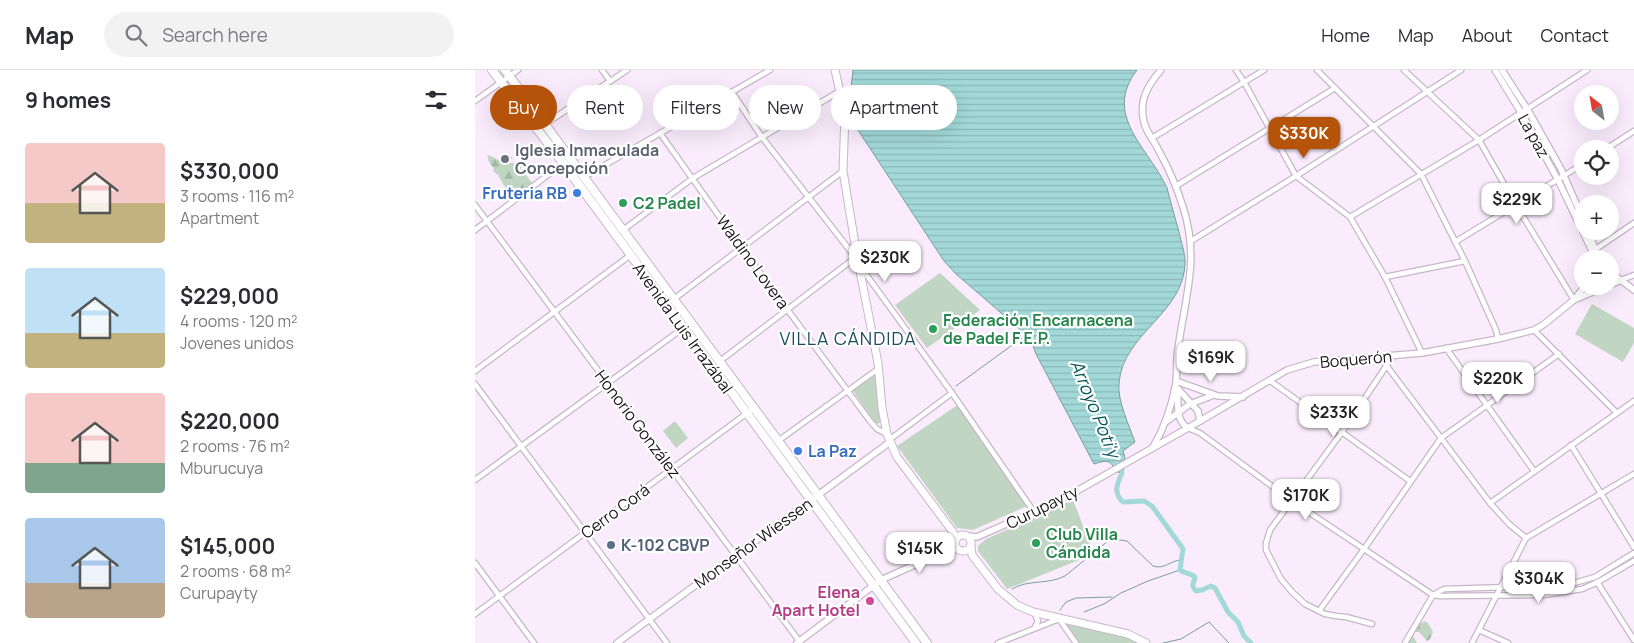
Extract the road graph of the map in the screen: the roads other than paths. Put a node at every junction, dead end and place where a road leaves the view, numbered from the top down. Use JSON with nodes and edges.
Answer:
{"nodes":[{"id":1,"x":492,"y":70,"type":"edge"},
{"id":2,"x":518,"y":70,"type":"edge"},
{"id":3,"x":602,"y":70,"type":"edge"},
{"id":4,"x":627,"y":70,"type":"edge"},
{"id":5,"x":757,"y":70,"type":"edge"},
{"id":6,"x":770,"y":70,"type":"edge"},
{"id":7,"x":835,"y":70,"type":"edge"},
{"id":8,"x":1161,"y":70,"type":"edge"},
{"id":9,"x":1236,"y":70,"type":"edge"},
{"id":10,"x":1264,"y":70,"type":"edge"},
{"id":11,"x":1317,"y":70,"type":"edge"},
{"id":12,"x":1404,"y":70,"type":"edge"},
{"id":13,"x":1461,"y":70,"type":"edge"},
{"id":14,"x":1495,"y":70,"type":"edge"},
{"id":15,"x":1503,"y":70,"type":"edge"},
{"id":16,"x":1587,"y":70,"type":"edge"},
{"id":17,"x":507,"y":73,"type":"edge"},
{"id":18,"x":761,"y":75,"type":"junction"},
{"id":19,"x":610,"y":81,"type":"junction"},
{"id":20,"x":501,"y":82,"type":"junction"},
{"id":21,"x":1244,"y":82,"type":"junction"},
{"id":22,"x":516,"y":85,"type":"edge"},
{"id":23,"x":840,"y":85,"type":"edge"},
{"id":24,"x":739,"y":88,"type":"edge"},
{"id":25,"x":1335,"y":88,"type":"junction"},
{"id":26,"x":1427,"y":93,"type":"junction"},
{"id":27,"x":831,"y":96,"type":"edge"},
{"id":28,"x":475,"y":101,"type":"edge"},
{"id":29,"x":739,"y":103,"type":"edge"},
{"id":30,"x":1524,"y":110,"type":"junction"},
{"id":31,"x":557,"y":116,"type":"edge"},
{"id":32,"x":1373,"y":127,"type":"junction"},
{"id":33,"x":1270,"y":129,"type":"junction"},
{"id":34,"x":549,"y":130,"type":"edge"},
{"id":35,"x":665,"y":130,"type":"edge"},
{"id":36,"x":845,"y":130,"type":"edge"},
{"id":37,"x":1634,"y":131,"type":"edge"},
{"id":38,"x":660,"y":133,"type":"junction"},
{"id":39,"x":761,"y":136,"type":"junction"},
{"id":40,"x":1152,"y":138,"type":"junction"},
{"id":41,"x":1479,"y":140,"type":"junction"},
{"id":42,"x":1619,"y":141,"type":"edge"},
{"id":43,"x":567,"y":161,"type":"junction"},
{"id":44,"x":1574,"y":170,"type":"edge"},
{"id":45,"x":843,"y":171,"type":"junction"},
{"id":46,"x":1421,"y":174,"type":"junction"},
{"id":47,"x":1296,"y":176,"type":"junction"},
{"id":48,"x":1564,"y":176,"type":"junction"},
{"id":49,"x":584,"y":177,"type":"junction"},
{"id":50,"x":693,"y":178,"type":"junction"},
{"id":51,"x":1558,"y":180,"type":"junction"},
{"id":52,"x":1176,"y":186,"type":"junction"},
{"id":53,"x":807,"y":197,"type":"junction"},
{"id":54,"x":1574,"y":199,"type":"edge"},
{"id":55,"x":1516,"y":205,"type":"junction"},
{"id":56,"x":475,"y":206,"type":"edge"},
{"id":57,"x":1350,"y":218,"type":"junction"},
{"id":58,"x":487,"y":221,"type":"junction"},
{"id":59,"x":1634,"y":223,"type":"edge"},
{"id":60,"x":475,"y":230,"type":"edge"},
{"id":61,"x":623,"y":230,"type":"junction"},
{"id":62,"x":1191,"y":241,"type":"junction"},
{"id":63,"x":1455,"y":242,"type":"junction"},
{"id":64,"x":741,"y":247,"type":"junction"},
{"id":65,"x":638,"y":250,"type":"junction"},
{"id":66,"x":1593,"y":250,"type":"edge"},
{"id":67,"x":1595,"y":250,"type":"edge"},
{"id":68,"x":631,"y":255,"type":"junction"},
{"id":69,"x":857,"y":259,"type":"junction"},
{"id":70,"x":1465,"y":261,"type":"junction"},
{"id":71,"x":1634,"y":275,"type":"edge"},
{"id":72,"x":1385,"y":277,"type":"junction"},
{"id":73,"x":1621,"y":280,"type":"joint"},
{"id":74,"x":1634,"y":290,"type":"edge"},
{"id":75,"x":1578,"y":295,"type":"edge"},
{"id":76,"x":1586,"y":295,"type":"edge"},
{"id":77,"x":674,"y":299,"type":"junction"},
{"id":78,"x":1574,"y":300,"type":"junction"},
{"id":79,"x":787,"y":309,"type":"junction"},
{"id":80,"x":554,"y":312,"type":"junction"},
{"id":81,"x":691,"y":322,"type":"junction"},
{"id":82,"x":683,"y":328,"type":"junction"},
{"id":83,"x":1534,"y":330,"type":"junction"},
{"id":84,"x":1498,"y":339,"type":"junction"},
{"id":85,"x":1446,"y":348,"type":"junction"},
{"id":86,"x":1421,"y":353,"type":"junction"},
{"id":87,"x":1559,"y":354,"type":"junction"},
{"id":88,"x":1393,"y":356,"type":"junction"},
{"id":89,"x":1380,"y":357,"type":"junction"},
{"id":90,"x":720,"y":362,"type":"junction"},
{"id":91,"x":1387,"y":366,"type":"junction"},
{"id":92,"x":879,"y":369,"type":"junction"},
{"id":93,"x":475,"y":371,"type":"edge"},
{"id":94,"x":1269,"y":380,"type":"junction"},
{"id":95,"x":1176,"y":381,"type":"junction"},
{"id":96,"x":607,"y":383,"type":"junction"},
{"id":97,"x":475,"y":384,"type":"edge"},
{"id":98,"x":1178,"y":389,"type":"junction"},
{"id":99,"x":848,"y":390,"type":"junction"},
{"id":100,"x":952,"y":393,"type":"junction"},
{"id":101,"x":1214,"y":395,"type":"junction"},
{"id":102,"x":1243,"y":397,"type":"junction"},
{"id":103,"x":1634,"y":401,"type":"edge"},
{"id":104,"x":1190,"y":404,"type":"junction"},
{"id":105,"x":1487,"y":404,"type":"junction"},
{"id":106,"x":754,"y":408,"type":"junction"},
{"id":107,"x":1178,"y":411,"type":"junction"},
{"id":108,"x":1617,"y":413,"type":"junction"},
{"id":109,"x":746,"y":414,"type":"junction"},
{"id":110,"x":1167,"y":421,"type":"junction"},
{"id":111,"x":1200,"y":421,"type":"junction"},
{"id":112,"x":1189,"y":428,"type":"junction"},
{"id":113,"x":1342,"y":432,"type":"junction"},
{"id":114,"x":1441,"y":438,"type":"junction"},
{"id":115,"x":888,"y":439,"type":"junction"},
{"id":116,"x":778,"y":441,"type":"junction"},
{"id":117,"x":1571,"y":445,"type":"junction"},
{"id":118,"x":521,"y":446,"type":"junction"},
{"id":119,"x":1153,"y":448,"type":"junction"},
{"id":120,"x":1133,"y":459,"type":"joint"},
{"id":121,"x":671,"y":469,"type":"junction"},
{"id":122,"x":1534,"y":472,"type":"junction"},
{"id":123,"x":1634,"y":474,"type":"edge"},
{"id":124,"x":475,"y":480,"type":"edge"},
{"id":125,"x":1410,"y":480,"type":"junction"},
{"id":126,"x":1602,"y":493,"type":"junction"},
{"id":127,"x":818,"y":495,"type":"junction"},
{"id":128,"x":811,"y":500,"type":"junction"},
{"id":129,"x":1292,"y":501,"type":"junction"},
{"id":130,"x":1490,"y":503,"type":"junction"},
{"id":131,"x":1034,"y":512,"type":"junction"},
{"id":132,"x":585,"y":533,"type":"junction"},
{"id":133,"x":977,"y":537,"type":"junction"},
{"id":134,"x":960,"y":538,"type":"junction"},
{"id":135,"x":1526,"y":538,"type":"junction"},
{"id":136,"x":971,"y":545,"type":"junction"},
{"id":137,"x":1634,"y":546,"type":"edge"},
{"id":138,"x":950,"y":549,"type":"junction"},
{"id":139,"x":1364,"y":549,"type":"junction"},
{"id":140,"x":961,"y":551,"type":"junction"},
{"id":141,"x":1634,"y":553,"type":"edge"},
{"id":142,"x":972,"y":555,"type":"junction"},
{"id":143,"x":736,"y":556,"type":"junction"},
{"id":144,"x":1634,"y":561,"type":"edge"},
{"id":145,"x":475,"y":562,"type":"edge"},
{"id":146,"x":1595,"y":577,"type":"junction"},
{"id":147,"x":881,"y":580,"type":"junction"},
{"id":148,"x":1598,"y":582,"type":"junction"},
{"id":149,"x":873,"y":586,"type":"junction"},
{"id":150,"x":1499,"y":588,"type":"junction"},
{"id":151,"x":1433,"y":595,"type":"junction"},
{"id":152,"x":500,"y":596,"type":"junction"},
{"id":153,"x":1496,"y":596,"type":"junction"},
{"id":154,"x":1319,"y":610,"type":"junction"},
{"id":155,"x":1034,"y":612,"type":"junction"},
{"id":156,"x":475,"y":614,"type":"edge"},
{"id":157,"x":649,"y":619,"type":"junction"},
{"id":158,"x":1059,"y":619,"type":"junction"},
{"id":159,"x":1372,"y":624,"type":"dead end"},
{"id":160,"x":1034,"y":628,"type":"junction"},
{"id":161,"x":1479,"y":630,"type":"junction"},
{"id":162,"x":1634,"y":640,"type":"edge"},
{"id":163,"x":1006,"y":641,"type":"edge"},
{"id":164,"x":799,"y":642,"type":"edge"},
{"id":165,"x":534,"y":643,"type":"edge"},
{"id":166,"x":617,"y":643,"type":"edge"},
{"id":167,"x":667,"y":643,"type":"edge"},
{"id":168,"x":916,"y":643,"type":"edge"},
{"id":169,"x":927,"y":643,"type":"edge"},
{"id":170,"x":998,"y":643,"type":"edge"},
{"id":171,"x":1076,"y":643,"type":"edge"},
{"id":172,"x":1146,"y":643,"type":"edge"},
{"id":173,"x":1405,"y":643,"type":"edge"},
{"id":174,"x":1472,"y":643,"type":"edge"},
{"id":175,"x":1508,"y":643,"type":"edge"}],
"edges":[{"from":1,"to":20,"type":"highway","name":"Avenida Luis Irrazábal"},
{"from":2,"to":17,"type":"street"},
{"from":3,"to":19,"type":"street"},
{"from":4,"to":19,"type":"street"},
{"from":5,"to":18,"type":"street"},
{"from":6,"to":18,"type":"street"},
{"from":7,"to":23,"type":"main road"},
{"from":8,"to":40,"type":"street"},
{"from":9,"to":21,"type":"street"},
{"from":10,"to":21,"type":"street"},
{"from":11,"to":25,"type":"street"},
{"from":12,"to":26,"type":"street"},
{"from":13,"to":26,"type":"street"},
{"from":14,"to":30,"type":"street","name":"La paz"},
{"from":15,"to":30,"type":"street","name":"La paz"},
{"from":16,"to":30,"type":"street"},
{"from":17,"to":20,"type":"street"},
{"from":17,"to":22,"type":"highway"},
{"from":18,"to":24,"type":"street"},
{"from":19,"to":31,"type":"street"},
{"from":20,"to":28,"type":"street"},
{"from":20,"to":43,"type":"highway","name":"Avenida Luis Irrazábal"},
{"from":21,"to":33,"type":"street"},
{"from":21,"to":40,"type":"street"},
{"from":25,"to":32,"type":"street"},
{"from":25,"to":33,"type":"street"},
{"from":26,"to":32,"type":"street"},
{"from":26,"to":41,"type":"street"},
{"from":27,"to":39,"type":"street"},
{"from":29,"to":39,"type":"street"},
{"from":30,"to":41,"type":"street"},
{"from":30,"to":48,"type":"street","name":"La paz"},
{"from":30,"to":51,"type":"street","name":"La paz"},
{"from":32,"to":46,"type":"street"},
{"from":32,"to":47,"type":"street"},
{"from":33,"to":47,"type":"street"},
{"from":33,"to":52,"type":"street"},
{"from":34,"to":43,"type":"highway"},
{"from":35,"to":38,"type":"street"},
{"from":36,"to":45,"type":"main road"},
{"from":37,"to":42,"type":"street"},
{"from":38,"to":49,"type":"street"},
{"from":38,"to":50,"type":"street","name":"Waldino Lovera"},
{"from":39,"to":50,"type":"street"},
{"from":39,"to":53,"type":"street"},
{"from":40,"to":52,"type":"street"},
{"from":41,"to":46,"type":"street"},
{"from":41,"to":55,"type":"street"},
{"from":43,"to":49,"type":"highway"},
{"from":43,"to":58,"type":"street"},
{"from":43,"to":68,"type":"highway","name":"Avenida Luis Irrazábal"},
{"from":44,"to":48,"type":"street"},
{"from":45,"to":53,"type":"street"},
{"from":45,"to":69,"type":"main road"},
{"from":46,"to":57,"type":"street"},
{"from":46,"to":63,"type":"street"},
{"from":47,"to":57,"type":"street"},
{"from":47,"to":62,"type":"street"},
{"from":48,"to":51,"type":"street"},
{"from":48,"to":54,"type":"street","name":"La paz"},
{"from":49,"to":61,"type":"highway"},
{"from":50,"to":61,"type":"street"},
{"from":50,"to":64,"type":"street","name":"Waldino Lovera"},
{"from":51,"to":55,"type":"street"},
{"from":51,"to":66,"type":"street","name":"La paz"},
{"from":52,"to":62,"type":"street"},
{"from":53,"to":64,"type":"street"},
{"from":53,"to":69,"type":"street"},
{"from":55,"to":63,"type":"street"},
{"from":55,"to":78,"type":"street"},
{"from":56,"to":58,"type":"street","name":"Honorio González"},
{"from":57,"to":72,"type":"street"},
{"from":58,"to":60,"type":"street"},
{"from":58,"to":80,"type":"street","name":"Honorio González"},
{"from":59,"to":67,"type":"street"},
{"from":61,"to":65,"type":"highway"},
{"from":62,"to":95,"type":"street"},
{"from":63,"to":70,"type":"street"},
{"from":64,"to":77,"type":"street"},
{"from":64,"to":79,"type":"street","name":"Waldino Lovera"},
{"from":65,"to":68,"type":"street"},
{"from":65,"to":77,"type":"highway"},
{"from":68,"to":80,"type":"street"},
{"from":68,"to":82,"type":"highway","name":"Avenida Luis Irrazábal"},
{"from":69,"to":79,"type":"street"},
{"from":69,"to":92,"type":"main road"},
{"from":69,"to":100,"type":"street"},
{"from":70,"to":72,"type":"street"},
{"from":70,"to":84,"type":"street"},
{"from":71,"to":73,"type":"street"},
{"from":72,"to":86,"type":"street"},
{"from":73,"to":74,"type":"street"},
{"from":75,"to":78,"type":"street","name":"Boquerón"},
{"from":76,"to":78,"type":"street"},
{"from":77,"to":81,"type":"highway"},
{"from":78,"to":83,"type":"street","name":"Boquerón"},
{"from":79,"to":90,"type":"street"},
{"from":79,"to":99,"type":"street","name":"Waldino Lovera"},
{"from":80,"to":93,"type":"street"},
{"from":80,"to":96,"type":"street","name":"Honorio González"},
{"from":81,"to":82,"type":"street"},
{"from":81,"to":90,"type":"highway"},
{"from":82,"to":96,"type":"street"},
{"from":82,"to":109,"type":"highway","name":"Avenida Luis Irrazábal"},
{"from":83,"to":84,"type":"street","name":"Boquerón"},
{"from":83,"to":87,"type":"street"},
{"from":84,"to":85,"type":"street","name":"Boquerón"},
{"from":85,"to":86,"type":"street","name":"Boquerón"},
{"from":85,"to":105,"type":"street"},
{"from":86,"to":88,"type":"street","name":"Boquerón"},
{"from":87,"to":105,"type":"street"},
{"from":87,"to":108,"type":"street"},
{"from":88,"to":89,"type":"street","name":"Boquerón"},
{"from":88,"to":91,"type":"street"},
{"from":89,"to":91,"type":"street"},
{"from":89,"to":94,"type":"street","name":"Boquerón"},
{"from":90,"to":106,"type":"highway"},
{"from":91,"to":113,"type":"street"},
{"from":91,"to":114,"type":"street"},
{"from":92,"to":99,"type":"street"},
{"from":92,"to":115,"type":"main road"},
{"from":94,"to":102,"type":"street","name":"Boquerón"},
{"from":94,"to":113,"type":"street"},
{"from":95,"to":98,"type":"street"},
{"from":95,"to":101,"type":"street"},
{"from":95,"to":110,"type":"street"},
{"from":96,"to":118,"type":"street"},
{"from":96,"to":121,"type":"street","name":"Honorio González"},
{"from":97,"to":118,"type":"street"},
{"from":98,"to":104,"type":"street"},
{"from":98,"to":107,"type":"street"},
{"from":99,"to":115,"type":"street","name":"Waldino Lovera"},
{"from":99,"to":116,"type":"street"},
{"from":100,"to":115,"type":"street"},
{"from":100,"to":131,"type":"street"},
{"from":101,"to":102,"type":"street"},
{"from":101,"to":104,"type":"street"},
{"from":102,"to":111,"type":"street","name":"Boquerón"},
{"from":103,"to":108,"type":"street"},
{"from":104,"to":107,"type":"street"},
{"from":104,"to":111,"type":"street"},
{"from":105,"to":114,"type":"street"},
{"from":105,"to":122,"type":"street"},
{"from":106,"to":109,"type":"street","name":"Cerro Corá"},
{"from":106,"to":116,"type":"highway"},
{"from":107,"to":110,"type":"street"},
{"from":107,"to":112,"type":"street"},
{"from":108,"to":117,"type":"street"},
{"from":109,"to":121,"type":"street","name":"Cerro Corá"},
{"from":109,"to":128,"type":"highway","name":"Avenida Luis Irrazábal"},
{"from":110,"to":119,"type":"street"},
{"from":111,"to":112,"type":"street","name":"Boquerón"},
{"from":112,"to":119,"type":"street","name":"Boquerón"},
{"from":112,"to":129,"type":"street"},
{"from":113,"to":125,"type":"street"},
{"from":113,"to":129,"type":"street"},
{"from":114,"to":125,"type":"street"},
{"from":114,"to":130,"type":"street"},
{"from":115,"to":127,"type":"street","name":"Monseñor Wiessen"},
{"from":115,"to":134,"type":"main road"},
{"from":116,"to":127,"type":"highway"},
{"from":117,"to":122,"type":"street"},
{"from":117,"to":126,"type":"street"},
{"from":118,"to":124,"type":"street"},
{"from":118,"to":132,"type":"street"},
{"from":119,"to":120,"type":"street","name":"Boquerón"},
{"from":120,"to":131,"type":"street","name":"Curupayty"},
{"from":121,"to":132,"type":"street","name":"Cerro Corá"},
{"from":121,"to":143,"type":"street","name":"Honorio González"},
{"from":122,"to":130,"type":"street"},
{"from":123,"to":126,"type":"street"},
{"from":125,"to":139,"type":"street"},
{"from":126,"to":135,"type":"street"},
{"from":126,"to":137,"type":"street"},
{"from":127,"to":128,"type":"street","name":"Monseñor Wiessen"},
{"from":127,"to":147,"type":"highway"},
{"from":128,"to":143,"type":"street","name":"Monseñor Wiessen"},
{"from":128,"to":149,"type":"highway","name":"Avenida Luis Irrazábal"},
{"from":129,"to":139,"type":"street"},
{"from":129,"to":154,"type":"street"},
{"from":130,"to":135,"type":"street"},
{"from":131,"to":133,"type":"street","name":"Curupayty"},
{"from":132,"to":152,"type":"street","name":"Cerro Corá"},
{"from":132,"to":157,"type":"street"},
{"from":133,"to":134,"type":"street","name":"Curupayty"},
{"from":133,"to":136,"type":"street","name":"Curupayty"},
{"from":134,"to":136,"type":"main road"},
{"from":134,"to":138,"type":"street"},
{"from":134,"to":140,"type":"main road"},
{"from":135,"to":150,"type":"street"},
{"from":136,"to":140,"type":"main road"},
{"from":136,"to":142,"type":"main road"},
{"from":138,"to":140,"type":"street"},
{"from":138,"to":147,"type":"street"},
{"from":139,"to":151,"type":"street"},
{"from":139,"to":154,"type":"street"},
{"from":140,"to":142,"type":"main road"},
{"from":141,"to":146,"type":"street"},
{"from":142,"to":155,"type":"main road"},
{"from":143,"to":157,"type":"street","name":"Monseñor Wiessen"},
{"from":143,"to":164,"type":"street","name":"Honorio González"},
{"from":144,"to":148,"type":"street"},
{"from":145,"to":152,"type":"street"},
{"from":146,"to":148,"type":"street"},
{"from":146,"to":150,"type":"street"},
{"from":147,"to":149,"type":"street"},
{"from":147,"to":169,"type":"highway"},
{"from":148,"to":153,"type":"street"},
{"from":148,"to":162,"type":"street"},
{"from":149,"to":164,"type":"street"},
{"from":149,"to":168,"type":"highway","name":"Avenida Luis Irrazábal"},
{"from":150,"to":151,"type":"street"},
{"from":150,"to":153,"type":"street"},
{"from":151,"to":153,"type":"street"},
{"from":151,"to":173,"type":"street"},
{"from":152,"to":156,"type":"street","name":"Cerro Corá"},
{"from":152,"to":165,"type":"street"},
{"from":153,"to":161,"type":"street"},
{"from":154,"to":159,"type":"street"},
{"from":155,"to":158,"type":"main road"},
{"from":155,"to":160,"type":"street"},
{"from":157,"to":166,"type":"street","name":"Monseñor Wiessen"},
{"from":157,"to":167,"type":"street"},
{"from":158,"to":160,"type":"street"},
{"from":158,"to":171,"type":"street"},
{"from":158,"to":172,"type":"main road"},
{"from":160,"to":163,"type":"street"},
{"from":161,"to":174,"type":"street"},
{"from":161,"to":175,"type":"street"},
{"from":163,"to":170,"type":"street"}]}
